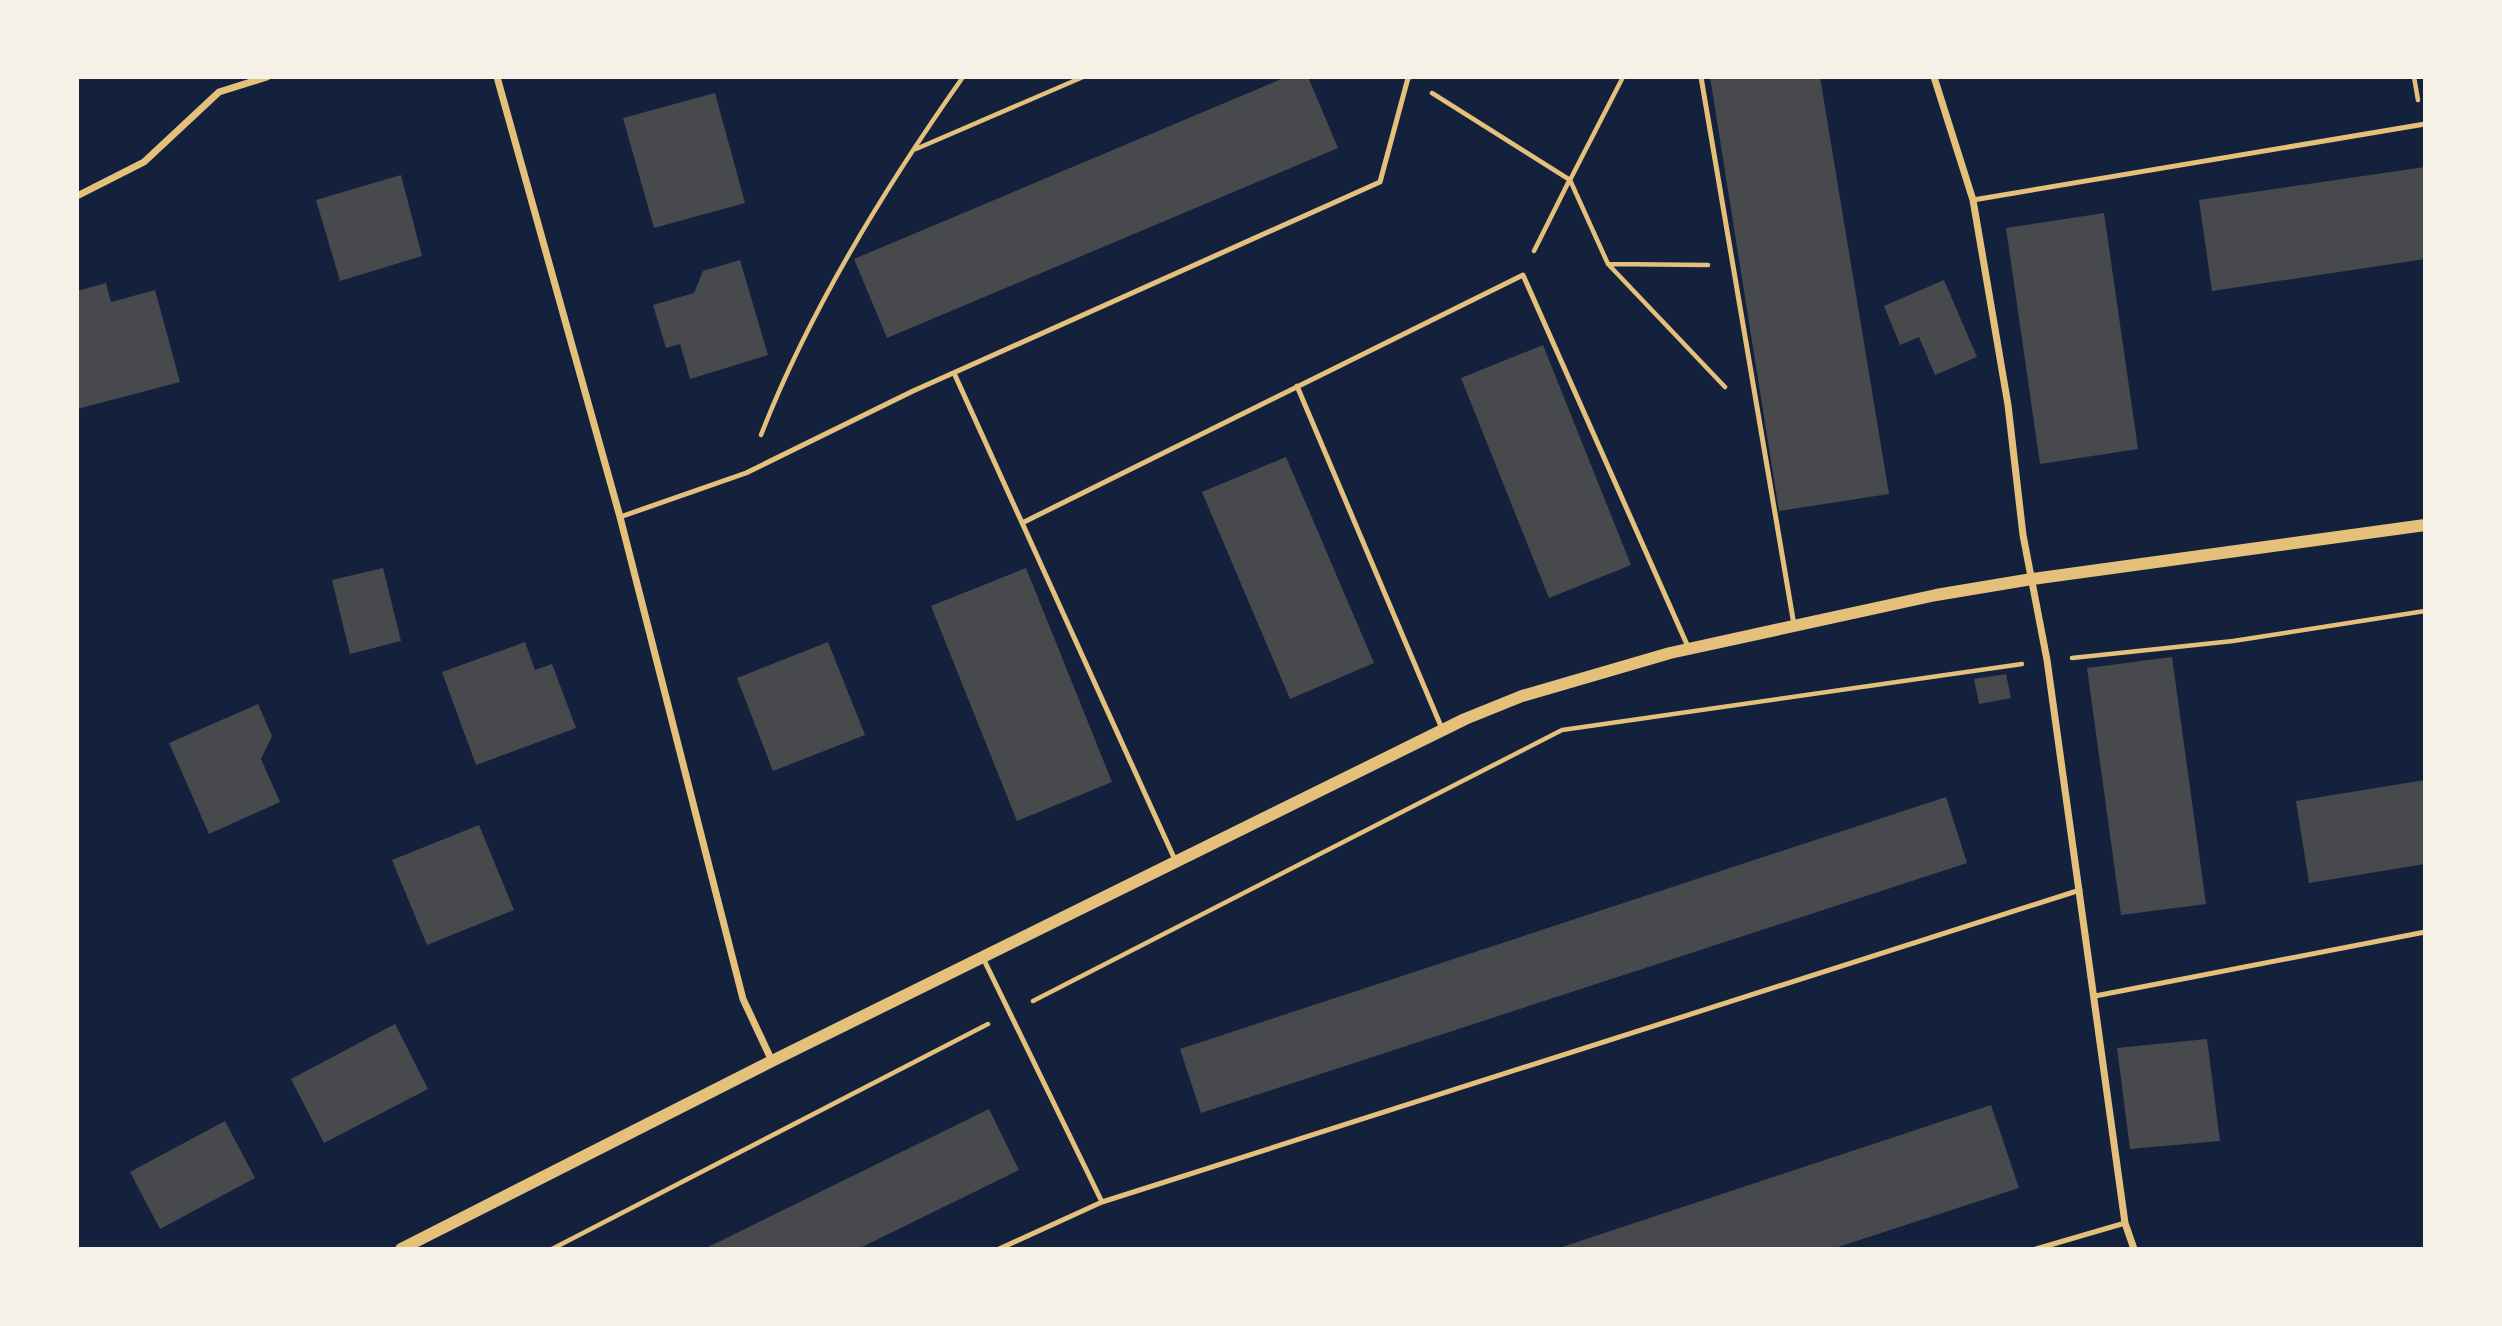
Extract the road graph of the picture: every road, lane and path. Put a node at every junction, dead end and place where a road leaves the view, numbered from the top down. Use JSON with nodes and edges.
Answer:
{"nodes":[{"id":1,"x":267,"y":77,"type":"edge"},
{"id":2,"x":497,"y":77,"type":"edge"},
{"id":3,"x":963,"y":77,"type":"edge"},
{"id":4,"x":1083,"y":77,"type":"edge"},
{"id":5,"x":1409,"y":77,"type":"edge"},
{"id":6,"x":1623,"y":77,"type":"edge"},
{"id":7,"x":1701,"y":77,"type":"edge"},
{"id":8,"x":1934,"y":77,"type":"edge"},
{"id":9,"x":2425,"y":124,"type":"edge"},
{"id":10,"x":915,"y":149,"type":"junction"},
{"id":11,"x":1570,"y":180,"type":"junction"},
{"id":12,"x":77,"y":196,"type":"edge"},
{"id":13,"x":1973,"y":200,"type":"junction"},
{"id":14,"x":1608,"y":264,"type":"junction"},
{"id":15,"x":1733,"y":265,"type":"junction"},
{"id":16,"x":1522,"y":275,"type":"junction"},
{"id":17,"x":954,"y":373,"type":"junction"},
{"id":18,"x":1297,"y":386,"type":"junction"},
{"id":19,"x":1760,"y":423,"type":"junction"},
{"id":20,"x":746,"y":473,"type":"junction"},
{"id":21,"x":620,"y":517,"type":"junction"},
{"id":22,"x":1022,"y":523,"type":"junction"},
{"id":23,"x":2425,"y":525,"type":"edge"},
{"id":24,"x":2032,"y":579,"type":"junction"},
{"id":25,"x":2425,"y":611,"type":"edge"},
{"id":26,"x":1794,"y":625,"type":"junction"},
{"id":27,"x":1689,"y":649,"type":"junction"},
{"id":28,"x":2047,"y":660,"type":"junction"},
{"id":29,"x":1443,"y":730,"type":"junction"},
{"id":30,"x":1176,"y":862,"type":"junction"},
{"id":31,"x":2080,"y":890,"type":"junction"},
{"id":32,"x":2425,"y":932,"type":"edge"},
{"id":33,"x":984,"y":958,"type":"junction"},
{"id":34,"x":2095,"y":996,"type":"junction"},
{"id":35,"x":1010,"y":1013,"type":"junction"},
{"id":36,"x":772,"y":1061,"type":"junction"},
{"id":37,"x":1102,"y":1202,"type":"junction"},
{"id":38,"x":2126,"y":1223,"type":"junction"},
{"id":39,"x":401,"y":1249,"type":"edge"},
{"id":40,"x":551,"y":1249,"type":"edge"},
{"id":41,"x":999,"y":1249,"type":"edge"},
{"id":42,"x":2036,"y":1249,"type":"edge"},
{"id":43,"x":2134,"y":1249,"type":"edge"}],
"edges":[{"from":1,"to":12,"type":"street"},
{"from":2,"to":21,"type":"street"},
{"from":3,"to":10,"type":"path"},
{"from":4,"to":10,"type":"path"},
{"from":5,"to":11,"type":"path"},
{"from":5,"to":17,"type":"lane"},
{"from":6,"to":11,"type":"path"},
{"from":7,"to":15,"type":"lane"},
{"from":8,"to":13,"type":"street"},
{"from":9,"to":13,"type":"lane"},
{"from":10,"to":20,"type":"path"},
{"from":11,"to":14,"type":"path"},
{"from":11,"to":16,"type":"path"},
{"from":13,"to":24,"type":"street"},
{"from":14,"to":15,"type":"path"},
{"from":14,"to":19,"type":"path"},
{"from":15,"to":19,"type":"lane"},
{"from":16,"to":18,"type":"lane"},
{"from":16,"to":27,"type":"lane"},
{"from":17,"to":20,"type":"lane"},
{"from":17,"to":22,"type":"lane"},
{"from":18,"to":22,"type":"lane"},
{"from":18,"to":29,"type":"lane"},
{"from":19,"to":26,"type":"lane"},
{"from":20,"to":21,"type":"lane"},
{"from":21,"to":36,"type":"street"},
{"from":22,"to":30,"type":"lane"},
{"from":23,"to":24,"type":"street"},
{"from":24,"to":26,"type":"street"},
{"from":24,"to":28,"type":"street"},
{"from":25,"to":28,"type":"path"},
{"from":26,"to":27,"type":"street"},
{"from":27,"to":29,"type":"street"},
{"from":28,"to":31,"type":"street"},
{"from":28,"to":35,"type":"path"},
{"from":29,"to":30,"type":"street"},
{"from":30,"to":33,"type":"street"},
{"from":31,"to":34,"type":"street"},
{"from":31,"to":37,"type":"lane"},
{"from":32,"to":34,"type":"lane"},
{"from":33,"to":35,"type":"lane"},
{"from":33,"to":36,"type":"street"},
{"from":34,"to":38,"type":"street"},
{"from":35,"to":37,"type":"lane"},
{"from":35,"to":40,"type":"path"},
{"from":36,"to":39,"type":"street"},
{"from":37,"to":41,"type":"lane"},
{"from":38,"to":42,"type":"lane"},
{"from":38,"to":43,"type":"street"}]}
